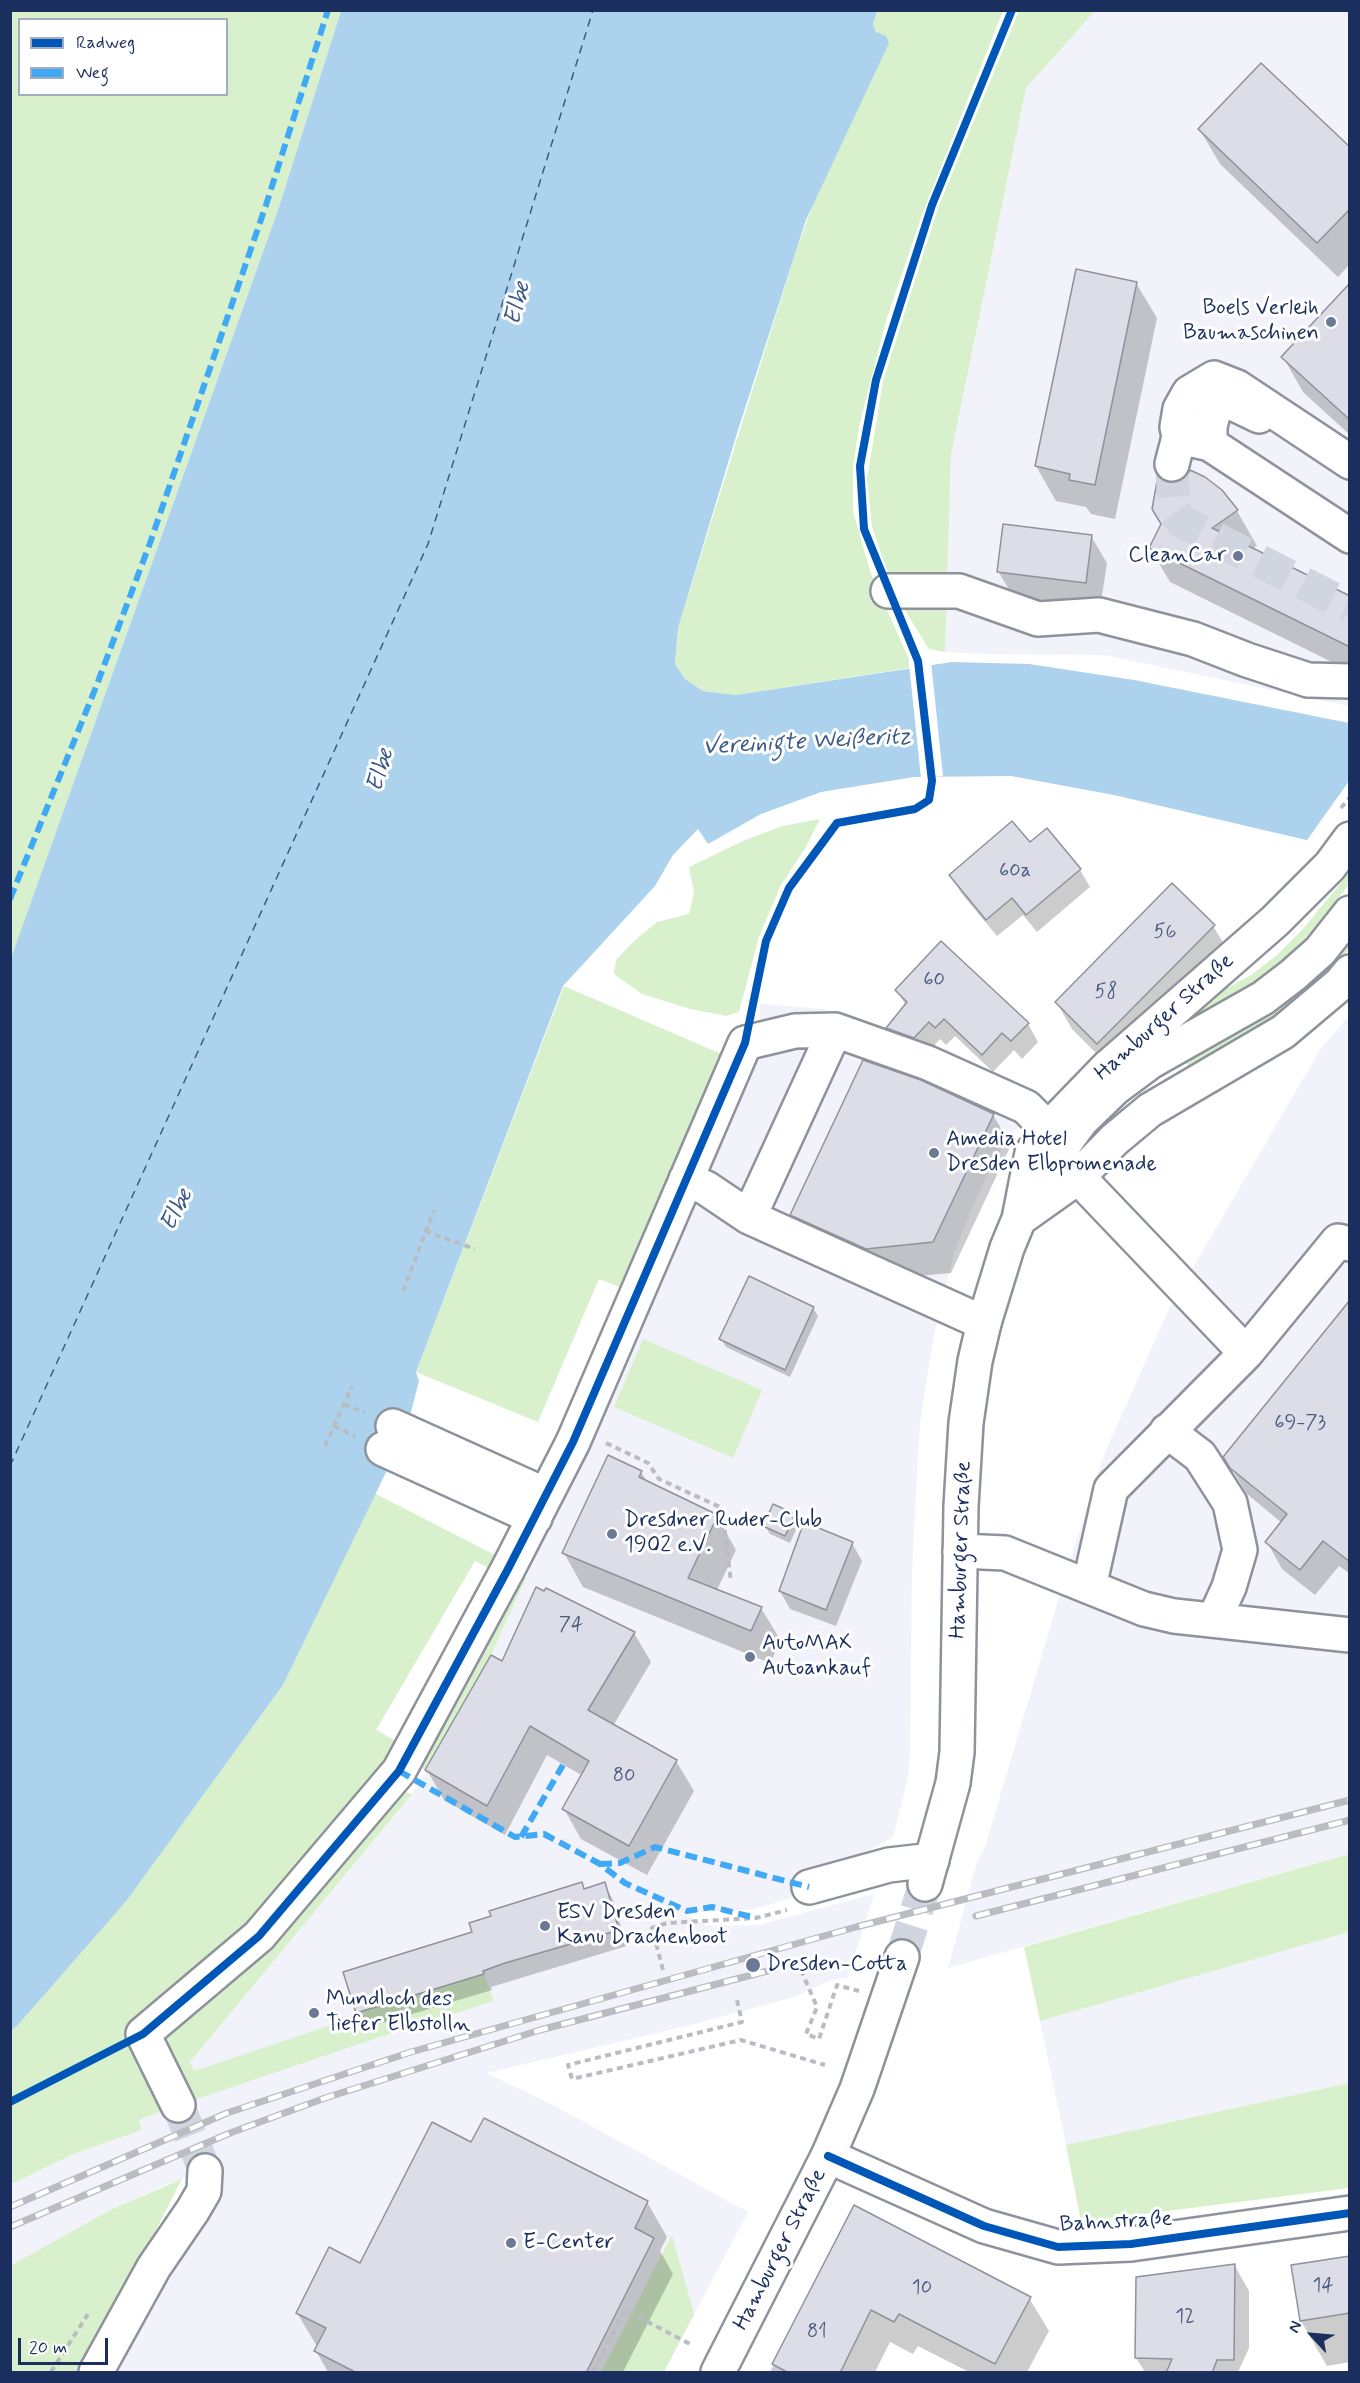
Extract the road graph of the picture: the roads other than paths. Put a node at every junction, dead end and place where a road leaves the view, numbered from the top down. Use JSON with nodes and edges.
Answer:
{"nodes":[{"id":1,"x":1187,"y":448,"type":"junction"},
{"id":2,"x":1350,"y":462,"type":"edge"},
{"id":3,"x":1350,"y":477,"type":"edge"},
{"id":4,"x":1350,"y":536,"type":"edge"},
{"id":5,"x":888,"y":591,"type":"dead end"},
{"id":6,"x":1350,"y":681,"type":"edge"},
{"id":7,"x":1350,"y":838,"type":"edge"},
{"id":8,"x":1350,"y":913,"type":"edge"},
{"id":9,"x":1350,"y":972,"type":"edge"},
{"id":10,"x":835,"y":1030,"type":"junction"},
{"id":11,"x":1048,"y":1129,"type":"junction"},
{"id":12,"x":1078,"y":1177,"type":"junction"},
{"id":13,"x":686,"y":1179,"type":"junction"},
{"id":14,"x":748,"y":1217,"type":"junction"},
{"id":15,"x":1019,"y":1219,"type":"junction"},
{"id":16,"x":1350,"y":1245,"type":"edge"},
{"id":17,"x":984,"y":1323,"type":"junction"},
{"id":18,"x":1246,"y":1353,"type":"junction"},
{"id":19,"x":1167,"y":1431,"type":"junction"},
{"id":20,"x":388,"y":1437,"type":"dead end"},
{"id":21,"x":540,"y":1507,"type":"junction"},
{"id":22,"x":960,"y":1551,"type":"junction"},
{"id":23,"x":1089,"y":1587,"type":"junction"},
{"id":24,"x":1214,"y":1620,"type":"junction"},
{"id":25,"x":1350,"y":1635,"type":"edge"},
{"id":26,"x":800,"y":1898,"type":"road end"},
{"id":27,"x":902,"y":1957,"type":"tunnel mouth"},
{"id":28,"x":178,"y":2105,"type":"tunnel mouth"},
{"id":29,"x":828,"y":2157,"type":"junction"},
{"id":30,"x":205,"y":2171,"type":"tunnel mouth"},
{"id":31,"x":1350,"y":2213,"type":"edge"},
{"id":32,"x":96,"y":2373,"type":"edge"},
{"id":33,"x":718,"y":2373,"type":"edge"}],
"edges":[{"from":1,"to":2,"type":"main road"},
{"from":1,"to":3,"type":"main road"},
{"from":1,"to":4,"type":"main road"},
{"from":5,"to":6,"type":"main road"},
{"from":7,"to":11,"type":"main road","name":"Hamburger Straße"},
{"from":8,"to":15,"type":"main road"},
{"from":9,"to":12,"type":"main road"},
{"from":10,"to":11,"type":"main road"},
{"from":10,"to":13,"type":"main road"},
{"from":10,"to":14,"type":"main road"},
{"from":11,"to":15,"type":"main road","name":"Hamburger Straße"},
{"from":12,"to":15,"type":"main road"},
{"from":12,"to":18,"type":"main road"},
{"from":13,"to":14,"type":"main road"},
{"from":13,"to":21,"type":"main road"},
{"from":14,"to":17,"type":"main road"},
{"from":15,"to":17,"type":"main road","name":"Hamburger Straße"},
{"from":16,"to":18,"type":"main road"},
{"from":17,"to":22,"type":"main road","name":"Hamburger Straße"},
{"from":18,"to":19,"type":"main road"},
{"from":19,"to":23,"type":"main road"},
{"from":19,"to":24,"type":"main road"},
{"from":20,"to":21,"type":"main road"},
{"from":21,"to":28,"type":"main road"},
{"from":22,"to":23,"type":"main road"},
{"from":22,"to":26,"type":"main road","name":"Hamburger Straße"},
{"from":23,"to":24,"type":"main road"},
{"from":24,"to":25,"type":"main road"},
{"from":27,"to":29,"type":"main road","name":"Hamburger Straße"},
{"from":29,"to":31,"type":"main road","name":"Bahnstraße"},
{"from":29,"to":33,"type":"main road","name":"Hamburger Straße"},
{"from":30,"to":32,"type":"main road"}]}
